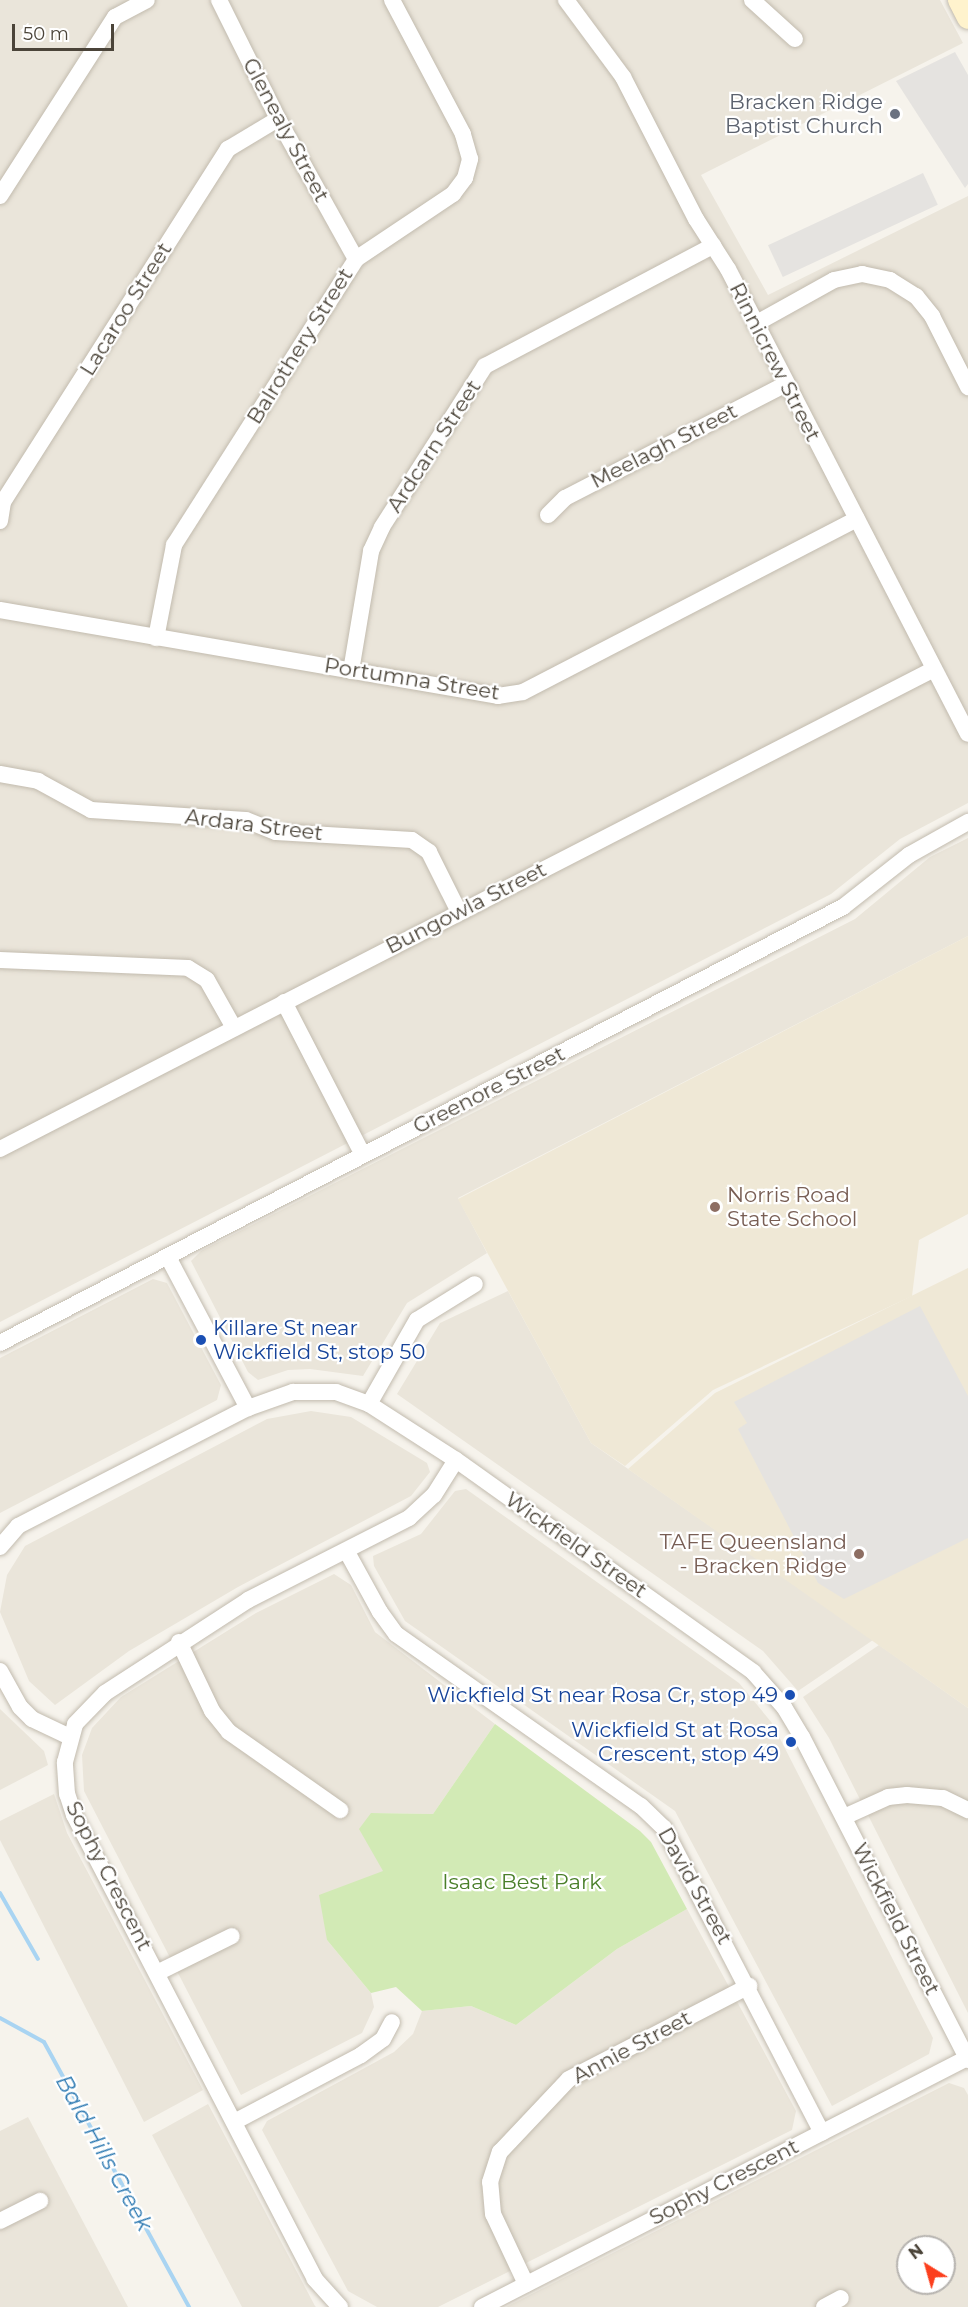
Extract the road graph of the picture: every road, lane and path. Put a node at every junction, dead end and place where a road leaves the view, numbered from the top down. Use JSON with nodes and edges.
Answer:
{"nodes":[{"id":1,"x":147,"y":0,"type":"edge"},
{"id":2,"x":219,"y":0,"type":"edge"},
{"id":3,"x":392,"y":0,"type":"edge"},
{"id":4,"x":566,"y":0,"type":"edge"},
{"id":5,"x":752,"y":0,"type":"edge"},
{"id":6,"x":959,"y":0,"type":"edge"},
{"id":7,"x":968,"y":18,"type":"edge"},
{"id":8,"x":795,"y":39,"type":"dead end"},
{"id":9,"x":278,"y":119,"type":"junction"},
{"id":10,"x":0,"y":196,"type":"edge"},
{"id":11,"x":713,"y":246,"type":"junction"},
{"id":12,"x":356,"y":259,"type":"junction"},
{"id":13,"x":755,"y":324,"type":"junction"},
{"id":14,"x":786,"y":384,"type":"junction"},
{"id":15,"x":968,"y":387,"type":"edge"},
{"id":16,"x":548,"y":515,"type":"dead end"},
{"id":17,"x":857,"y":519,"type":"junction"},
{"id":18,"x":0,"y":521,"type":"edge"},
{"id":19,"x":0,"y":610,"type":"edge"},
{"id":20,"x":156,"y":638,"type":"junction"},
{"id":21,"x":934,"y":669,"type":"junction"},
{"id":22,"x":351,"y":671,"type":"junction"},
{"id":23,"x":968,"y":734,"type":"edge"},
{"id":24,"x":8,"y":774,"type":"edge"},
{"id":25,"x":968,"y":822,"type":"edge"},
{"id":26,"x":459,"y":912,"type":"junction"},
{"id":27,"x":0,"y":960,"type":"edge"},
{"id":28,"x":284,"y":1002,"type":"junction"},
{"id":29,"x":234,"y":1028,"type":"junction"},
{"id":30,"x":0,"y":1149,"type":"edge"},
{"id":31,"x":363,"y":1155,"type":"junction"},
{"id":32,"x":168,"y":1257,"type":"junction"},
{"id":33,"x":475,"y":1284,"type":"dead end"},
{"id":34,"x":0,"y":1343,"type":"edge"},
{"id":35,"x":369,"y":1404,"type":"junction"},
{"id":36,"x":248,"y":1408,"type":"junction"},
{"id":37,"x":456,"y":1460,"type":"junction"},
{"id":38,"x":0,"y":1547,"type":"edge"},
{"id":39,"x":347,"y":1552,"type":"junction"},
{"id":40,"x":179,"y":1642,"type":"junction"},
{"id":41,"x":0,"y":1671,"type":"edge"},
{"id":42,"x":70,"y":1737,"type":"junction"},
{"id":43,"x":340,"y":1810,"type":"dead end"},
{"id":44,"x":968,"y":1810,"type":"edge"},
{"id":45,"x":844,"y":1817,"type":"junction"},
{"id":46,"x":232,"y":1936,"type":"dead end"},
{"id":47,"x":159,"y":1972,"type":"junction"},
{"id":48,"x":749,"y":1986,"type":"junction"},
{"id":49,"x":392,"y":2022,"type":"dead end"},
{"id":50,"x":967,"y":2059,"type":"edge"},
{"id":51,"x":236,"y":2121,"type":"junction"},
{"id":52,"x":822,"y":2133,"type":"junction"},
{"id":53,"x":40,"y":2200,"type":"dead end"},
{"id":54,"x":0,"y":2221,"type":"edge"},
{"id":55,"x":526,"y":2284,"type":"junction"},
{"id":56,"x":841,"y":2298,"type":"dead end"},
{"id":57,"x":339,"y":2307,"type":"edge"},
{"id":58,"x":482,"y":2307,"type":"edge"},
{"id":59,"x":824,"y":2307,"type":"edge"}],
"edges":[{"from":1,"to":10,"type":"street"},
{"from":2,"to":9,"type":"street","name":"Glenealy Street"},
{"from":3,"to":12,"type":"street","name":"Balrothery Street"},
{"from":4,"to":11,"type":"street","name":"Rinnicrew Street"},
{"from":5,"to":8,"type":"street"},
{"from":6,"to":7,"type":"main road"},
{"from":9,"to":12,"type":"street","name":"Glenealy Street"},
{"from":9,"to":18,"type":"street","name":"Lacaroo Street"},
{"from":11,"to":13,"type":"street","name":"Rinnicrew Street"},
{"from":11,"to":22,"type":"street","name":"Ardcarn Street"},
{"from":12,"to":20,"type":"street","name":"Balrothery Street"},
{"from":13,"to":14,"type":"street","name":"Rinnicrew Street"},
{"from":13,"to":15,"type":"street"},
{"from":14,"to":16,"type":"street","name":"Meelagh Street"},
{"from":14,"to":17,"type":"street","name":"Rinnicrew Street"},
{"from":17,"to":21,"type":"street","name":"Rinnicrew Street"},
{"from":17,"to":22,"type":"street","name":"Portumna Street"},
{"from":19,"to":20,"type":"street","name":"Portumna Street"},
{"from":20,"to":22,"type":"street","name":"Portumna Street"},
{"from":21,"to":23,"type":"street","name":"Rinnicrew Street"},
{"from":21,"to":26,"type":"street","name":"Bungowla Street"},
{"from":24,"to":26,"type":"street","name":"Ardara Street"},
{"from":25,"to":31,"type":"street","name":"Greenore Street"},
{"from":26,"to":28,"type":"street","name":"Bungowla Street"},
{"from":27,"to":29,"type":"street"},
{"from":28,"to":29,"type":"street","name":"Bungowla Street"},
{"from":28,"to":31,"type":"street"},
{"from":29,"to":30,"type":"street","name":"Bungowla Street"},
{"from":31,"to":32,"type":"street","name":"Greenore Street"},
{"from":32,"to":34,"type":"street","name":"Greenore Street"},
{"from":32,"to":36,"type":"street"},
{"from":33,"to":35,"type":"street"},
{"from":35,"to":36,"type":"street","name":"Wickfield Street"},
{"from":35,"to":37,"type":"street","name":"Wickfield Street"},
{"from":36,"to":38,"type":"street","name":"Wickfield Street"},
{"from":37,"to":39,"type":"street","name":"Sophy Crescent"},
{"from":37,"to":45,"type":"street","name":"Wickfield Street"},
{"from":39,"to":40,"type":"street","name":"Sophy Crescent"},
{"from":39,"to":48,"type":"street","name":"David Street"},
{"from":40,"to":42,"type":"street","name":"Sophy Crescent"},
{"from":40,"to":43,"type":"street"},
{"from":41,"to":42,"type":"street"},
{"from":42,"to":47,"type":"street","name":"Sophy Crescent"},
{"from":44,"to":45,"type":"street"},
{"from":45,"to":50,"type":"street","name":"Wickfield Street"},
{"from":46,"to":47,"type":"street"},
{"from":47,"to":51,"type":"street","name":"Sophy Crescent"},
{"from":48,"to":52,"type":"street","name":"David Street"},
{"from":48,"to":55,"type":"street","name":"Annie Street"},
{"from":49,"to":51,"type":"street"},
{"from":50,"to":52,"type":"street","name":"Sophy Crescent"},
{"from":51,"to":57,"type":"street","name":"Sophy Crescent"},
{"from":52,"to":55,"type":"street","name":"Sophy Crescent"},
{"from":53,"to":54,"type":"street"},
{"from":55,"to":58,"type":"street","name":"Sophy Crescent"},
{"from":56,"to":59,"type":"street"}]}
